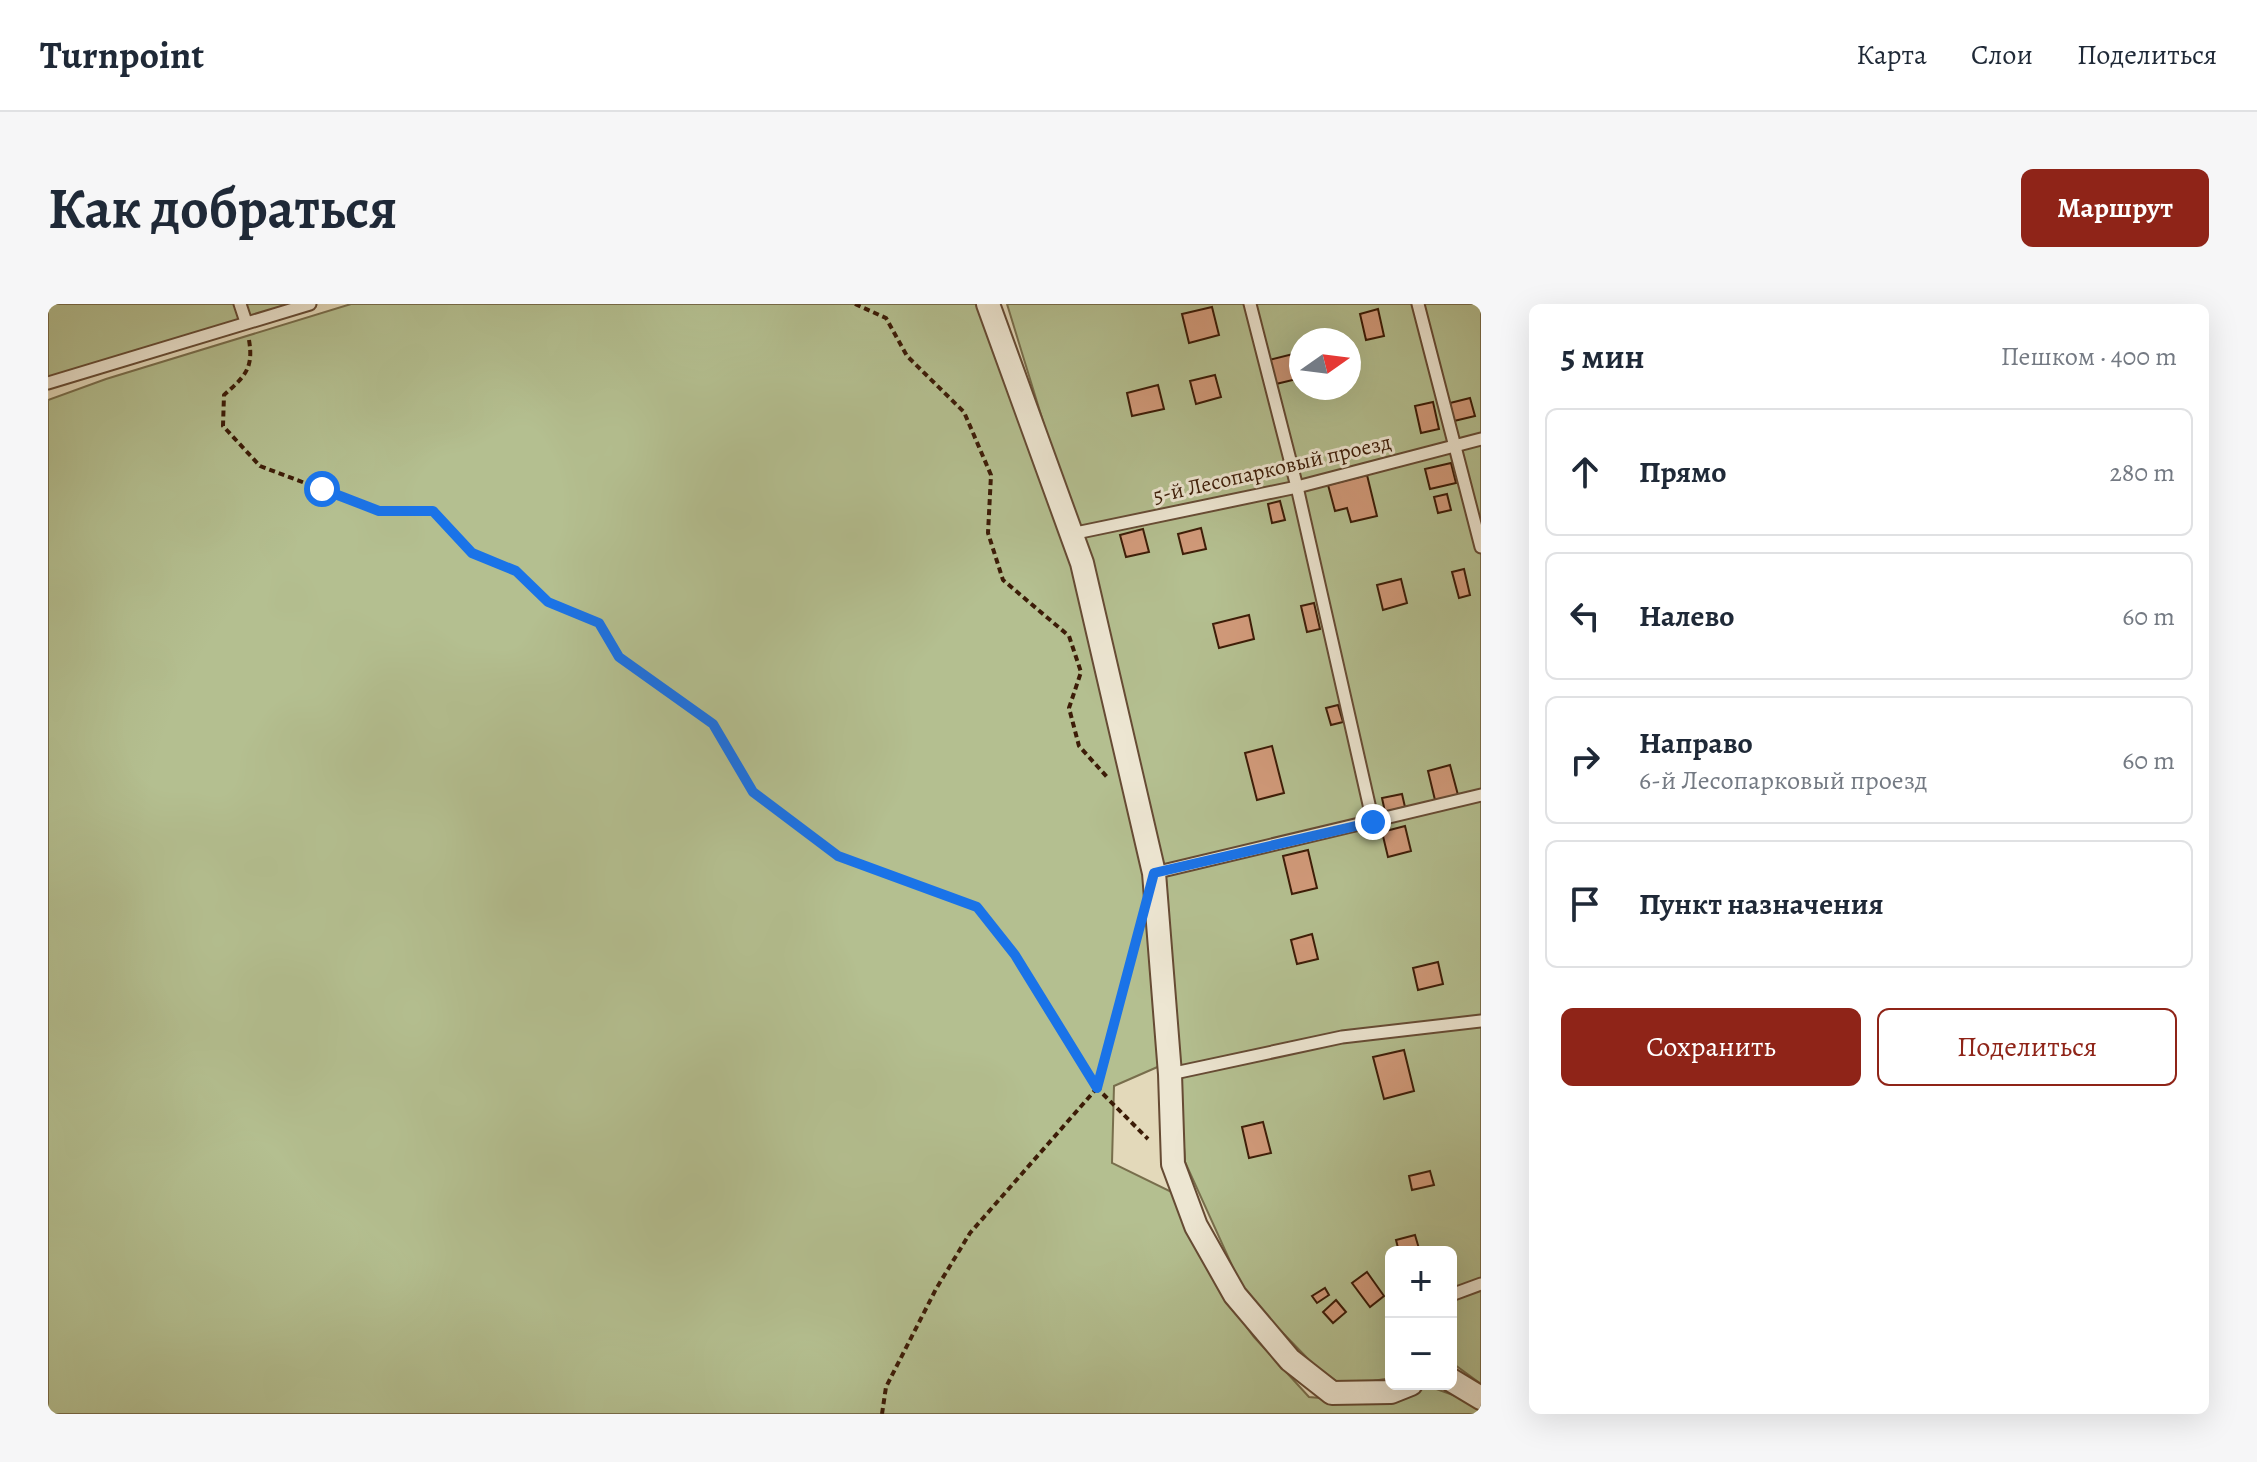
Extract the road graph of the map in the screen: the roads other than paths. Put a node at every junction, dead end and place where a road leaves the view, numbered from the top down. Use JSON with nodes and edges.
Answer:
{"nodes":[{"id":1,"x":240,"y":304,"type":"edge"},
{"id":2,"x":310,"y":304,"type":"edge"},
{"id":3,"x":988,"y":304,"type":"edge"},
{"id":4,"x":1250,"y":304,"type":"edge"},
{"id":5,"x":1418,"y":304,"type":"edge"},
{"id":6,"x":246,"y":322,"type":"junction"},
{"id":7,"x":48,"y":383,"type":"edge"},
{"id":8,"x":1481,"y":439,"type":"edge"},
{"id":9,"x":1453,"y":446,"type":"junction"},
{"id":10,"x":1297,"y":487,"type":"junction"},
{"id":11,"x":1070,"y":534,"type":"junction"},
{"id":12,"x":1481,"y":547,"type":"edge"},
{"id":13,"x":1481,"y":795,"type":"edge"},
{"id":14,"x":1373,"y":822,"type":"junction"},
{"id":15,"x":1154,"y":873,"type":"junction"},
{"id":16,"x":1481,"y":1021,"type":"edge"},
{"id":17,"x":1170,"y":1074,"type":"junction"},
{"id":18,"x":1481,"y":1284,"type":"edge"},
{"id":19,"x":1457,"y":1293,"type":"edge"},
{"id":20,"x":1457,"y":1384,"type":"edge"},
{"id":21,"x":1385,"y":1388,"type":"edge"},
{"id":22,"x":1481,"y":1398,"type":"edge"}],
"edges":[{"from":1,"to":6,"type":"lane"},
{"from":2,"to":6,"type":"lane"},
{"from":3,"to":11,"type":"street"},
{"from":4,"to":10,"type":"lane"},
{"from":5,"to":9,"type":"lane"},
{"from":6,"to":7,"type":"lane"},
{"from":8,"to":9,"type":"lane","name":"5-й Лесопарковый проезд"},
{"from":9,"to":10,"type":"lane","name":"5-й Лесопарковый проезд"},
{"from":9,"to":12,"type":"lane"},
{"from":10,"to":11,"type":"lane","name":"5-й Лесопарковый проезд"},
{"from":10,"to":14,"type":"lane"},
{"from":11,"to":15,"type":"street"},
{"from":13,"to":14,"type":"lane"},
{"from":14,"to":15,"type":"lane"},
{"from":15,"to":17,"type":"street"},
{"from":16,"to":17,"type":"lane"},
{"from":17,"to":21,"type":"street"},
{"from":18,"to":19,"type":"lane"},
{"from":20,"to":22,"type":"street"}]}
